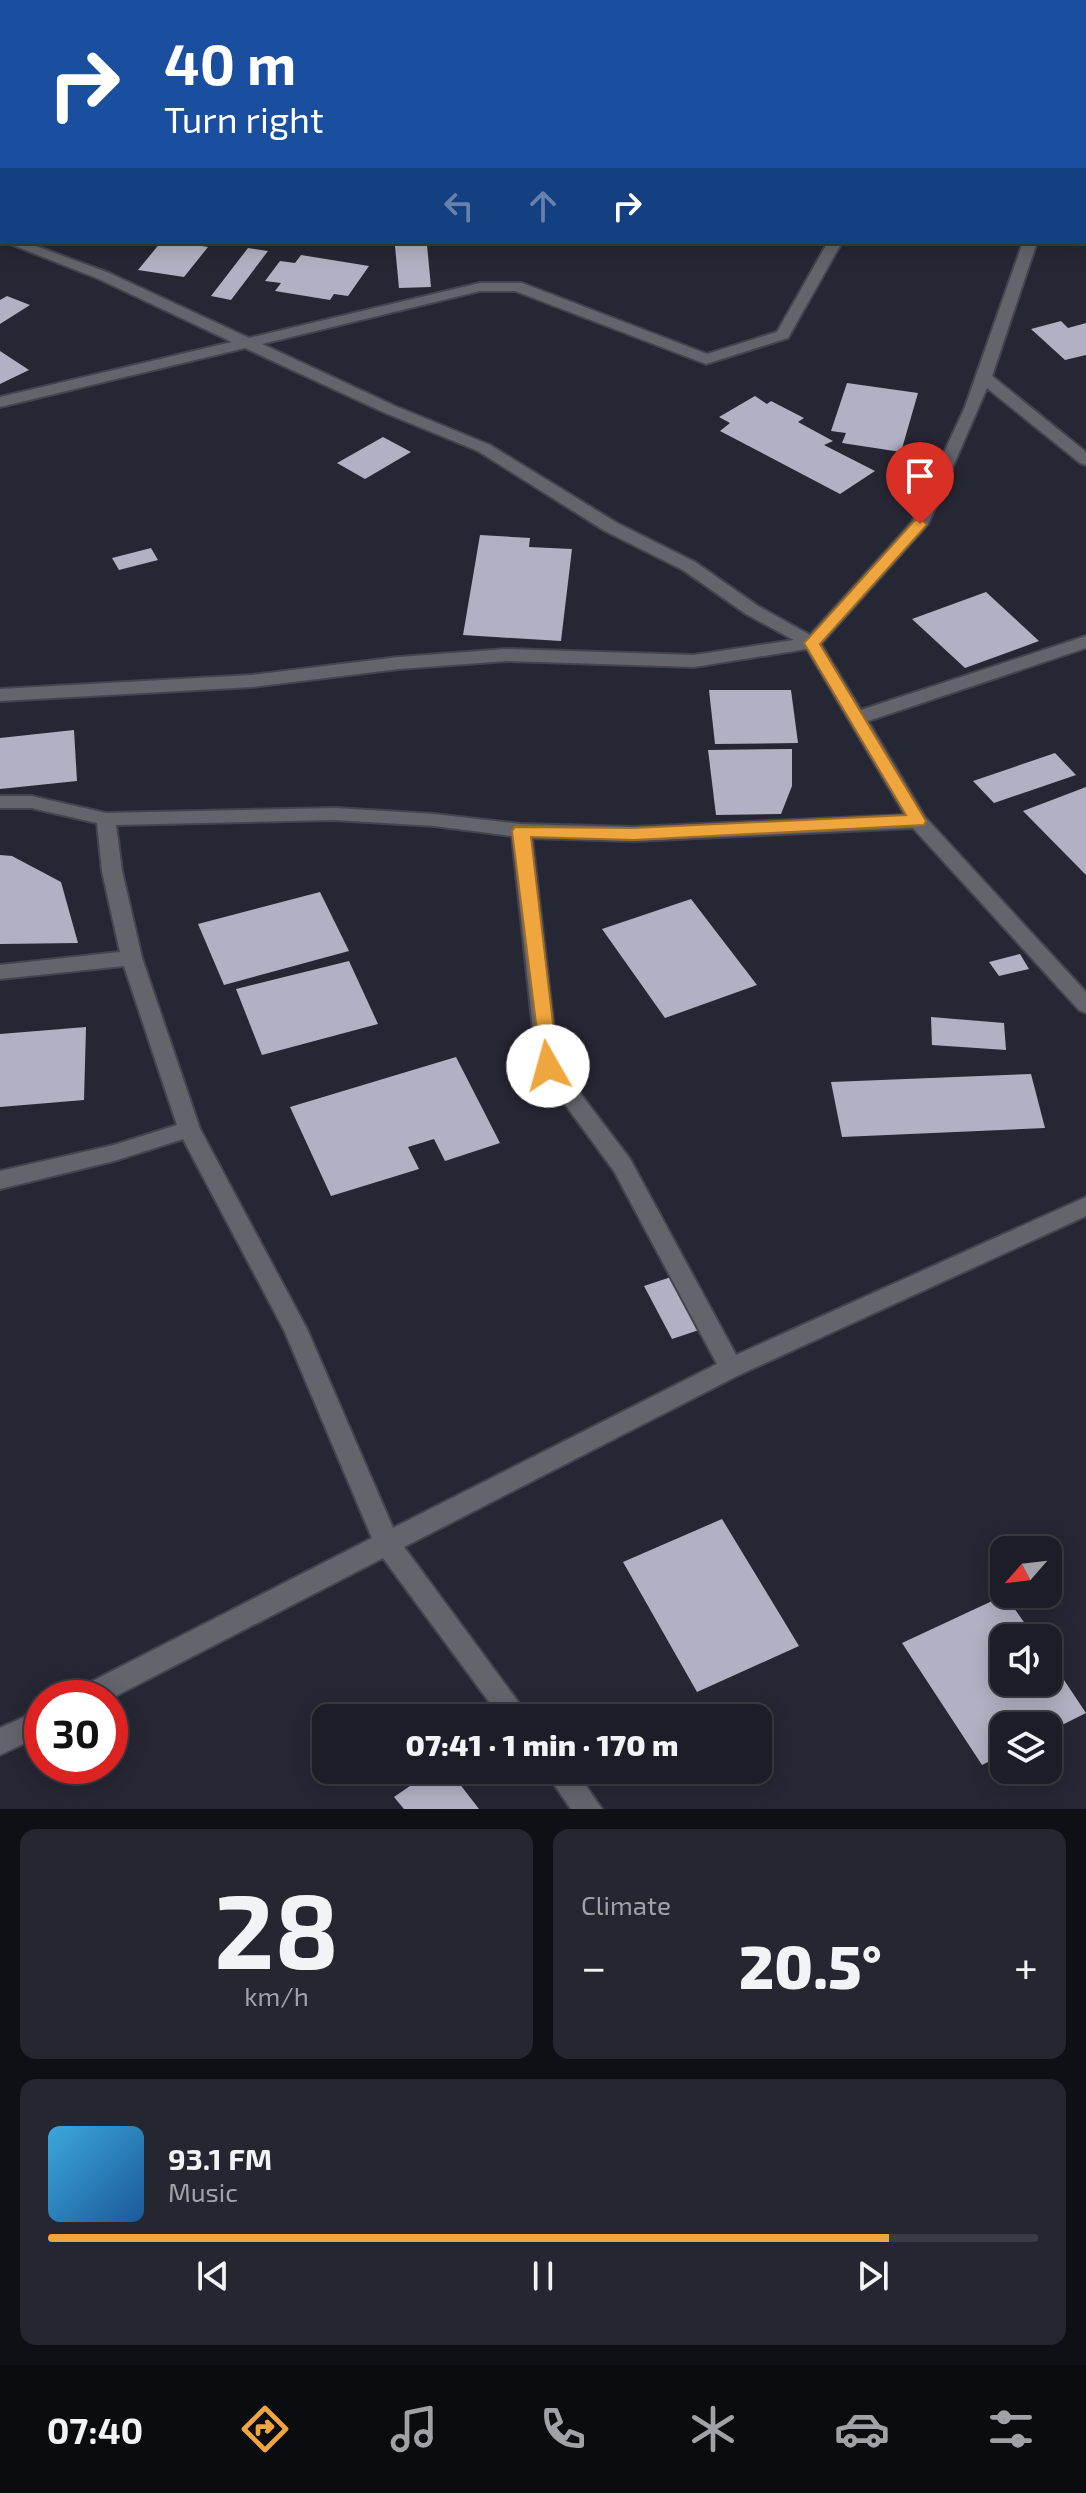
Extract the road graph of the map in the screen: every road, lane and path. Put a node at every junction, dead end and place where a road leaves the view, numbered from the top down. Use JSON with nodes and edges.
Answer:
{"nodes":[{"id":1,"x":17,"y":244,"type":"edge"},
{"id":2,"x":834,"y":244,"type":"edge"},
{"id":3,"x":1029,"y":244,"type":"edge"},
{"id":4,"x":252,"y":343,"type":"junction"},
{"id":5,"x":982,"y":376,"type":"junction"},
{"id":6,"x":0,"y":402,"type":"edge"},
{"id":7,"x":1086,"y":460,"type":"edge"},
{"id":8,"x":1086,"y":642,"type":"edge"},
{"id":9,"x":812,"y":643,"type":"junction"},
{"id":10,"x":0,"y":695,"type":"edge"},
{"id":11,"x":857,"y":718,"type":"junction"},
{"id":12,"x":0,"y":802,"type":"edge"},
{"id":13,"x":106,"y":819,"type":"junction"},
{"id":14,"x":918,"y":821,"type":"junction"},
{"id":15,"x":521,"y":831,"type":"junction"},
{"id":16,"x":132,"y":958,"type":"junction"},
{"id":17,"x":0,"y":972,"type":"edge"},
{"id":18,"x":1086,"y":1005,"type":"edge"},
{"id":19,"x":189,"y":1129,"type":"junction"},
{"id":20,"x":0,"y":1180,"type":"edge"},
{"id":21,"x":1086,"y":1206,"type":"edge"},
{"id":22,"x":731,"y":1368,"type":"junction"},
{"id":23,"x":387,"y":1543,"type":"junction"},
{"id":24,"x":121,"y":1680,"type":"edge"},
{"id":25,"x":507,"y":1704,"type":"edge"},
{"id":26,"x":24,"y":1730,"type":"edge"},
{"id":27,"x":0,"y":1742,"type":"edge"},
{"id":28,"x":569,"y":1784,"type":"edge"},
{"id":29,"x":588,"y":1809,"type":"edge"}],
"edges":[{"from":1,"to":4,"type":"street"},
{"from":2,"to":4,"type":"street"},
{"from":3,"to":5,"type":"street"},
{"from":4,"to":6,"type":"street"},
{"from":4,"to":9,"type":"street"},
{"from":5,"to":7,"type":"street"},
{"from":5,"to":9,"type":"street"},
{"from":8,"to":11,"type":"street"},
{"from":9,"to":10,"type":"street"},
{"from":9,"to":11,"type":"street"},
{"from":11,"to":14,"type":"street"},
{"from":12,"to":13,"type":"street"},
{"from":13,"to":15,"type":"street"},
{"from":13,"to":16,"type":"street"},
{"from":14,"to":15,"type":"street"},
{"from":14,"to":18,"type":"street"},
{"from":15,"to":22,"type":"street"},
{"from":16,"to":17,"type":"street"},
{"from":16,"to":19,"type":"street"},
{"from":19,"to":20,"type":"street"},
{"from":19,"to":23,"type":"street"},
{"from":21,"to":22,"type":"street"},
{"from":22,"to":23,"type":"street"},
{"from":23,"to":24,"type":"street"},
{"from":23,"to":25,"type":"street"},
{"from":26,"to":27,"type":"street"},
{"from":28,"to":29,"type":"street"}]}
